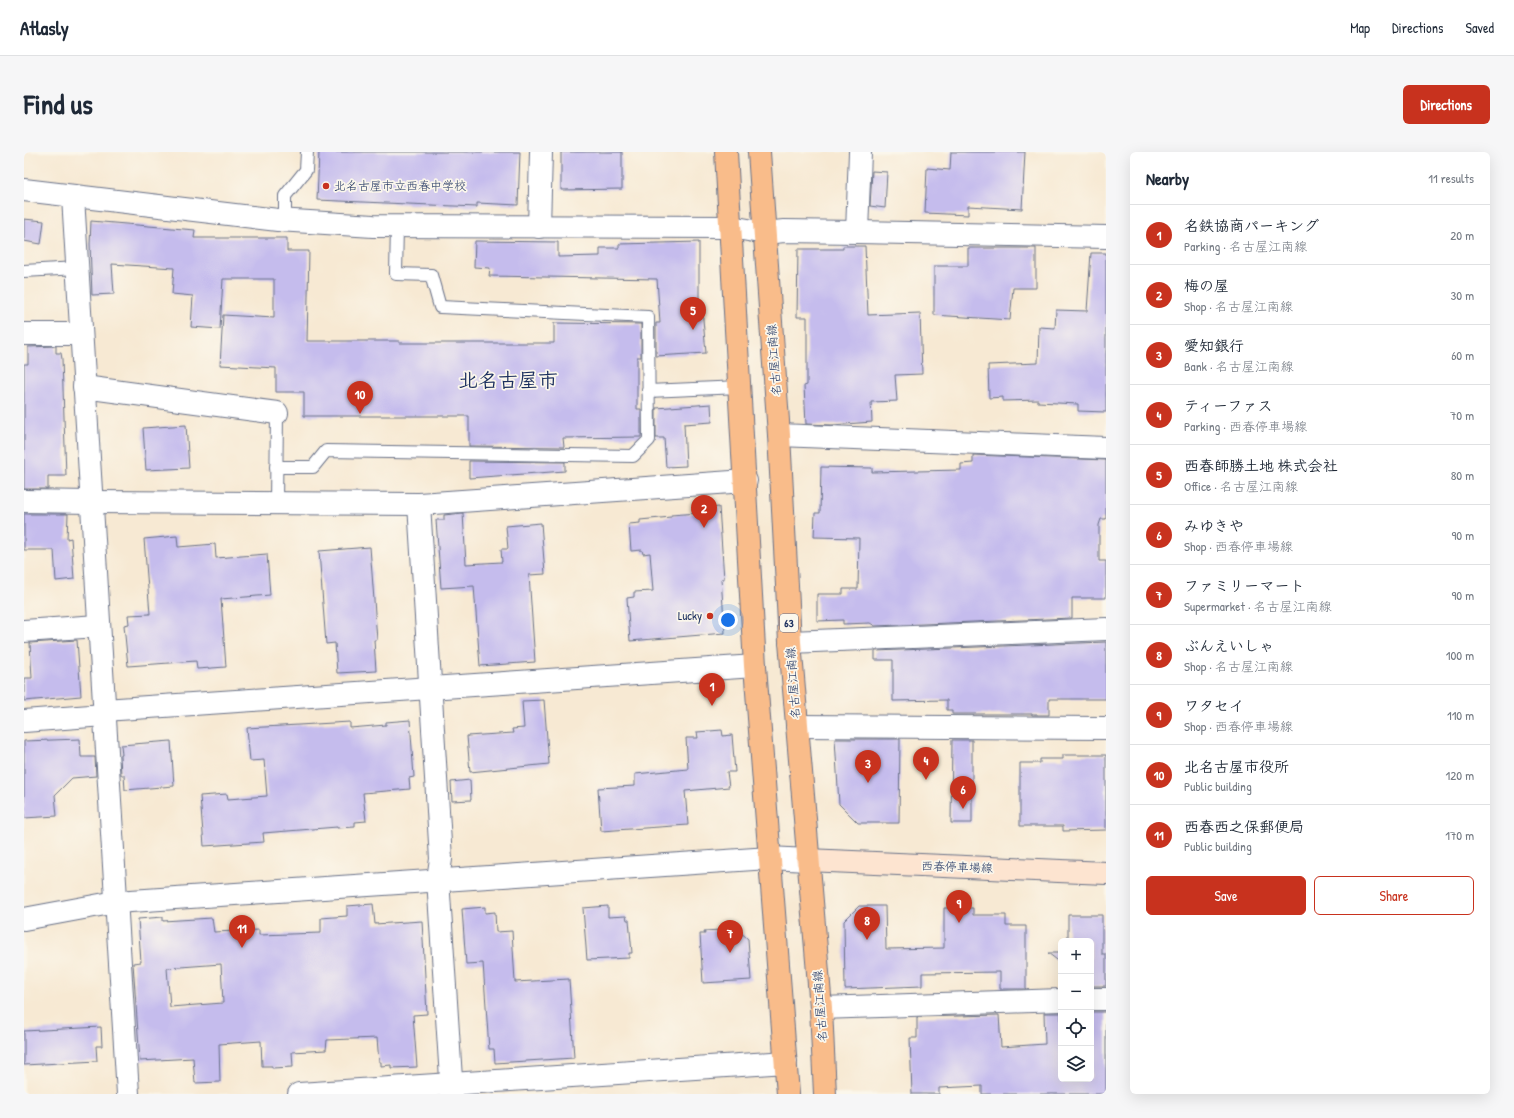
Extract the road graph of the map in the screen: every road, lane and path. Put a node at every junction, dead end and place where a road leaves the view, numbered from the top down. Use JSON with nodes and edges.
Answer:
{"nodes":[{"id":1,"x":307,"y":152,"type":"edge"},
{"id":2,"x":541,"y":152,"type":"edge"},
{"id":3,"x":726,"y":152,"type":"edge"},
{"id":4,"x":759,"y":152,"type":"edge"},
{"id":5,"x":860,"y":152,"type":"edge"},
{"id":6,"x":24,"y":190,"type":"edge"},
{"id":7,"x":73,"y":197,"type":"junction"},
{"id":8,"x":285,"y":221,"type":"junction"},
{"id":9,"x":397,"y":226,"type":"junction"},
{"id":10,"x":539,"y":227,"type":"junction"},
{"id":11,"x":731,"y":228,"type":"junction"},
{"id":12,"x":857,"y":232,"type":"junction"},
{"id":13,"x":765,"y":233,"type":"junction"},
{"id":14,"x":1106,"y":237,"type":"edge"},
{"id":15,"x":77,"y":268,"type":"junction"},
{"id":16,"x":24,"y":271,"type":"edge"},
{"id":17,"x":24,"y":334,"type":"edge"},
{"id":18,"x":81,"y":334,"type":"junction"},
{"id":19,"x":84,"y":387,"type":"junction"},
{"id":20,"x":740,"y":387,"type":"junction"},
{"id":21,"x":648,"y":391,"type":"junction"},
{"id":22,"x":277,"y":413,"type":"joint"},
{"id":23,"x":779,"y":435,"type":"junction"},
{"id":24,"x":1106,"y":448,"type":"edge"},
{"id":25,"x":276,"y":467,"type":"junction"},
{"id":26,"x":746,"y":481,"type":"junction"},
{"id":27,"x":24,"y":501,"type":"edge"},
{"id":28,"x":91,"y":502,"type":"junction"},
{"id":29,"x":276,"y":504,"type":"junction"},
{"id":30,"x":419,"y":504,"type":"junction"},
{"id":31,"x":98,"y":626,"type":"junction"},
{"id":32,"x":1106,"y":629,"type":"edge"},
{"id":33,"x":24,"y":632,"type":"edge"},
{"id":34,"x":790,"y":642,"type":"junction"},
{"id":35,"x":755,"y":666,"type":"junction"},
{"id":36,"x":431,"y":689,"type":"junction"},
{"id":37,"x":104,"y":713,"type":"junction"},
{"id":38,"x":24,"y":721,"type":"edge"},
{"id":39,"x":797,"y":726,"type":"junction"},
{"id":40,"x":1106,"y":728,"type":"edge"},
{"id":41,"x":770,"y":858,"type":"junction"},
{"id":42,"x":807,"y":860,"type":"junction"},
{"id":43,"x":1106,"y":873,"type":"edge"},
{"id":44,"x":438,"y":879,"type":"junction"},
{"id":45,"x":116,"y":902,"type":"junction"},
{"id":46,"x":24,"y":919,"type":"edge"},
{"id":47,"x":1094,"y":999,"type":"edge"},
{"id":48,"x":1106,"y":999,"type":"edge"},
{"id":49,"x":1058,"y":1000,"type":"edge"},
{"id":50,"x":821,"y":1008,"type":"junction"},
{"id":51,"x":786,"y":1062,"type":"junction"},
{"id":52,"x":452,"y":1089,"type":"edge"},
{"id":53,"x":128,"y":1094,"type":"edge"},
{"id":54,"x":299,"y":1094,"type":"edge"},
{"id":55,"x":788,"y":1094,"type":"edge"},
{"id":56,"x":825,"y":1094,"type":"edge"}],
"edges":[{"from":1,"to":8,"type":"lane"},
{"from":2,"to":10,"type":"street"},
{"from":3,"to":11,"type":"main road"},
{"from":4,"to":13,"type":"main road","name":"名古屋江南線","number":"63"},
{"from":5,"to":12,"type":"street"},
{"from":6,"to":7,"type":"street"},
{"from":7,"to":8,"type":"street"},
{"from":7,"to":15,"type":"street"},
{"from":8,"to":9,"type":"street"},
{"from":9,"to":10,"type":"street"},
{"from":9,"to":21,"type":"lane"},
{"from":10,"to":11,"type":"street"},
{"from":11,"to":13,"type":"street"},
{"from":11,"to":20,"type":"main road"},
{"from":12,"to":13,"type":"street"},
{"from":12,"to":14,"type":"street"},
{"from":13,"to":23,"type":"main road","name":"名古屋江南線","number":"63"},
{"from":15,"to":16,"type":"lane"},
{"from":15,"to":18,"type":"street"},
{"from":17,"to":18,"type":"street"},
{"from":18,"to":19,"type":"street"},
{"from":19,"to":22,"type":"street"},
{"from":19,"to":28,"type":"street"},
{"from":20,"to":21,"type":"lane"},
{"from":20,"to":26,"type":"main road"},
{"from":21,"to":25,"type":"lane"},
{"from":22,"to":25,"type":"lane"},
{"from":23,"to":24,"type":"street"},
{"from":23,"to":34,"type":"main road","name":"名古屋江南線","number":"63"},
{"from":25,"to":29,"type":"lane"},
{"from":26,"to":30,"type":"street"},
{"from":26,"to":35,"type":"main road"},
{"from":27,"to":28,"type":"street"},
{"from":28,"to":29,"type":"street"},
{"from":28,"to":31,"type":"street"},
{"from":29,"to":30,"type":"street"},
{"from":30,"to":36,"type":"street"},
{"from":31,"to":33,"type":"street"},
{"from":31,"to":37,"type":"street"},
{"from":32,"to":34,"type":"street"},
{"from":34,"to":39,"type":"main road","name":"名古屋江南線","number":"63"},
{"from":35,"to":36,"type":"street"},
{"from":35,"to":41,"type":"main road"},
{"from":36,"to":37,"type":"street"},
{"from":36,"to":44,"type":"street"},
{"from":37,"to":38,"type":"street"},
{"from":37,"to":45,"type":"street"},
{"from":39,"to":40,"type":"street"},
{"from":39,"to":42,"type":"main road","name":"名古屋江南線","number":"63"},
{"from":41,"to":42,"type":"street"},
{"from":41,"to":44,"type":"street"},
{"from":41,"to":51,"type":"main road"},
{"from":42,"to":43,"type":"main road","name":"西春停車場線"},
{"from":42,"to":50,"type":"main road","name":"名古屋江南線","number":"63"},
{"from":44,"to":45,"type":"street"},
{"from":44,"to":52,"type":"street"},
{"from":45,"to":46,"type":"street"},
{"from":45,"to":53,"type":"street"},
{"from":47,"to":48,"type":"street"},
{"from":49,"to":50,"type":"street"},
{"from":50,"to":56,"type":"main road","name":"名古屋江南線","number":"63"},
{"from":51,"to":52,"type":"street"},
{"from":51,"to":55,"type":"main road"},
{"from":52,"to":54,"type":"street"}]}
